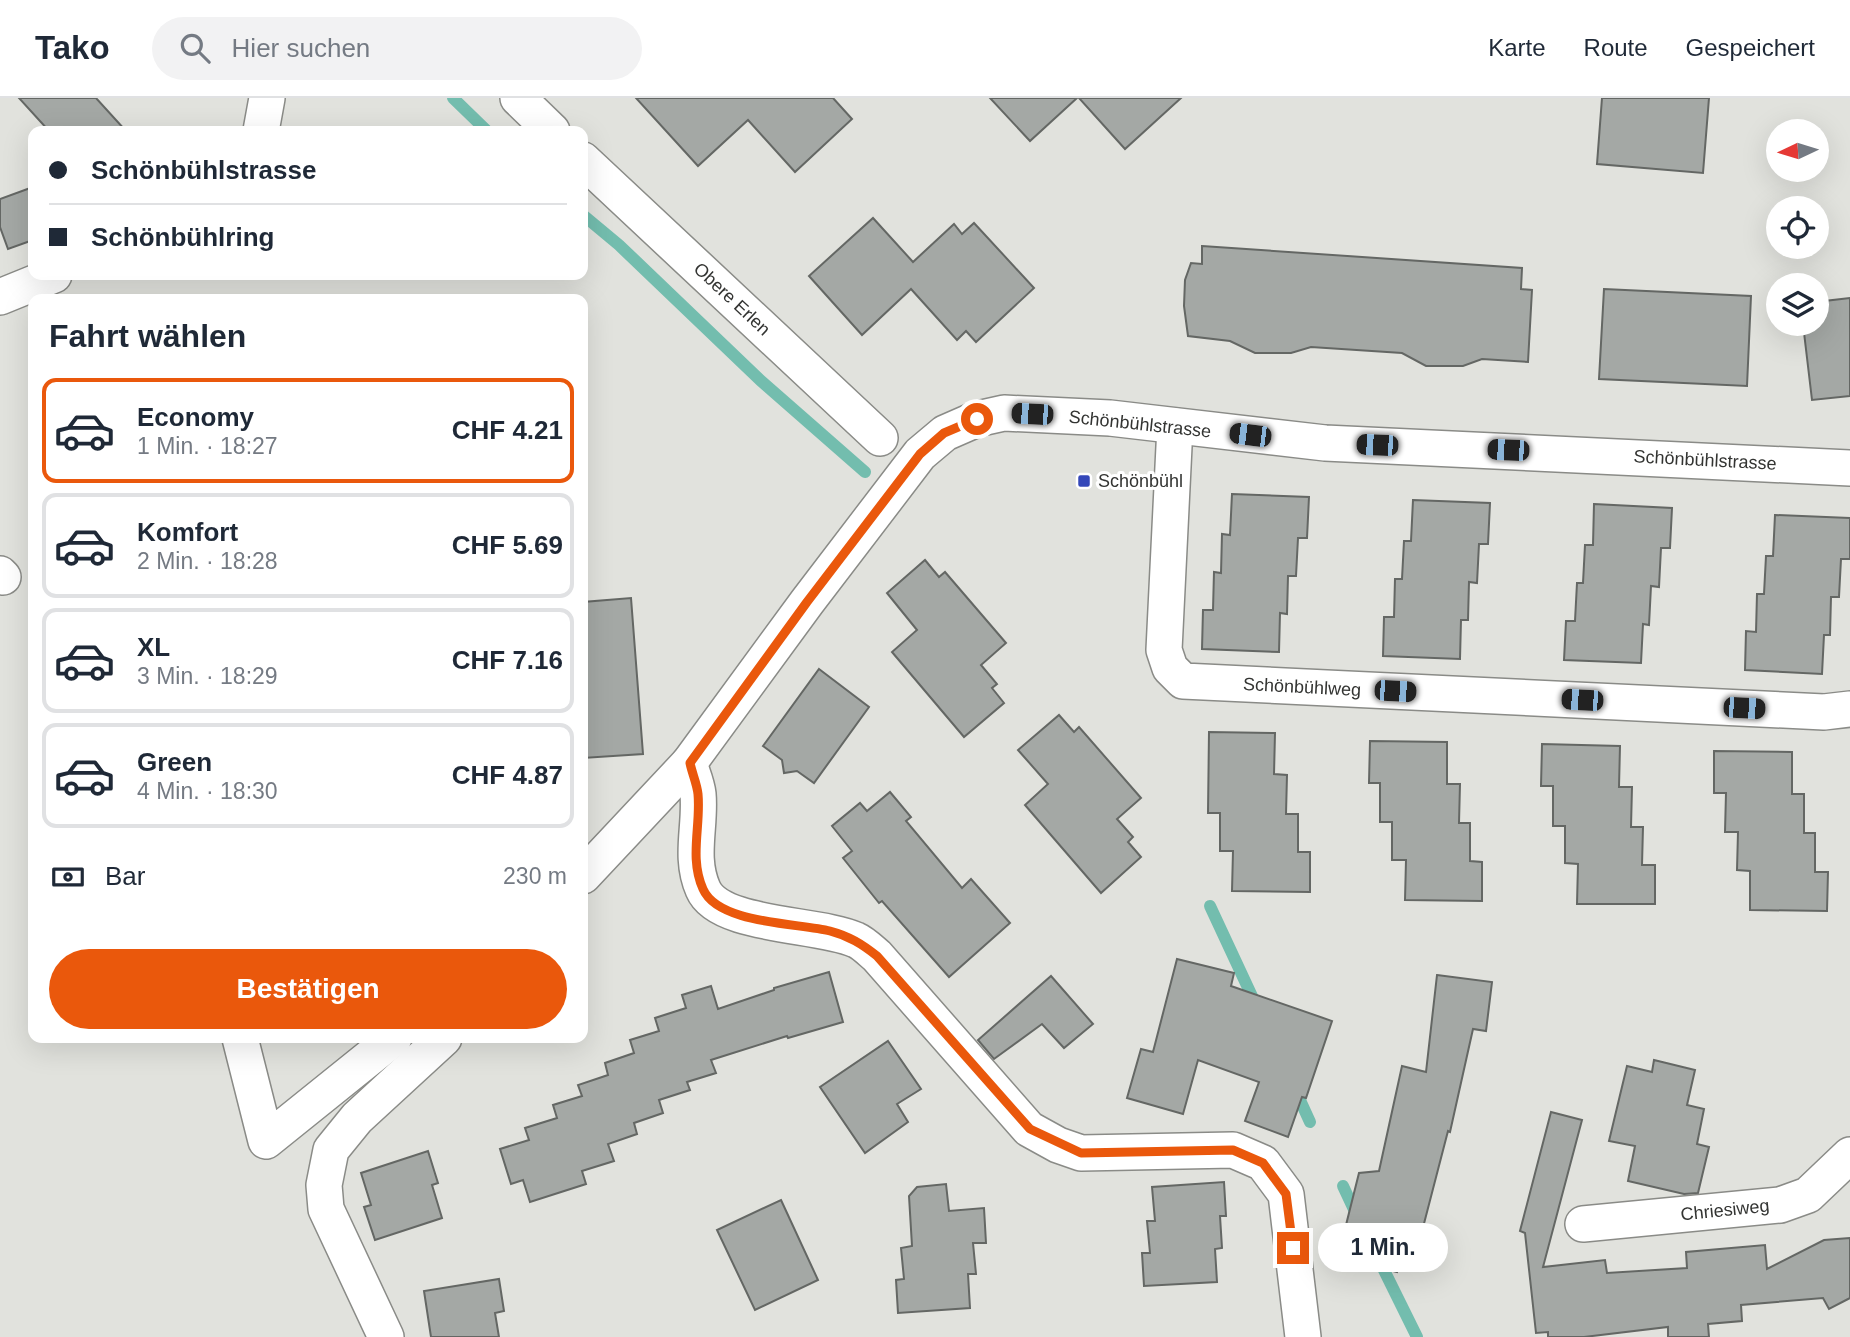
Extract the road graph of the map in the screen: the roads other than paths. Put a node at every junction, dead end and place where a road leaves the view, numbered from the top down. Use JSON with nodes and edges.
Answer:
{"nodes":[{"id":1,"x":267,"y":98,"type":"edge"},
{"id":2,"x":518,"y":98,"type":"edge"},
{"id":3,"x":262,"y":126,"type":"edge"},
{"id":4,"x":547,"y":126,"type":"edge"},
{"id":5,"x":588,"y":165,"type":"edge"},
{"id":6,"x":42,"y":280,"type":"edge"},
{"id":7,"x":0,"y":297,"type":"edge"},
{"id":8,"x":1175,"y":426,"type":"junction"},
{"id":9,"x":880,"y":438,"type":"dead end"},
{"id":10,"x":1850,"y":468,"type":"edge"},
{"id":11,"x":1850,"y":709,"type":"edge"},
{"id":12,"x":690,"y":763,"type":"junction"},
{"id":13,"x":588,"y":871,"type":"edge"},
{"id":14,"x":241,"y":1043,"type":"edge"},
{"id":15,"x":388,"y":1043,"type":"edge"},
{"id":16,"x":438,"y":1043,"type":"edge"},
{"id":17,"x":1850,"y":1155,"type":"edge"},
{"id":18,"x":1583,"y":1224,"type":"dead end"},
{"id":19,"x":386,"y":1337,"type":"edge"},
{"id":20,"x":1303,"y":1337,"type":"edge"}],
"edges":[{"from":1,"to":3,"type":"street"},
{"from":2,"to":4,"type":"street"},
{"from":5,"to":9,"type":"street","name":"Obere Erlen"},
{"from":6,"to":7,"type":"street"},
{"from":8,"to":10,"type":"street","name":"Schönbühlstrasse"},
{"from":8,"to":11,"type":"street","name":"Schönbühlweg"},
{"from":8,"to":12,"type":"street","name":"Schönbühlstrasse"},
{"from":12,"to":13,"type":"street","name":"Schönbühlstrasse"},
{"from":12,"to":20,"type":"street"},
{"from":14,"to":15,"type":"street"},
{"from":16,"to":19,"type":"street"},
{"from":17,"to":18,"type":"street","name":"Chriesiweg"}]}
